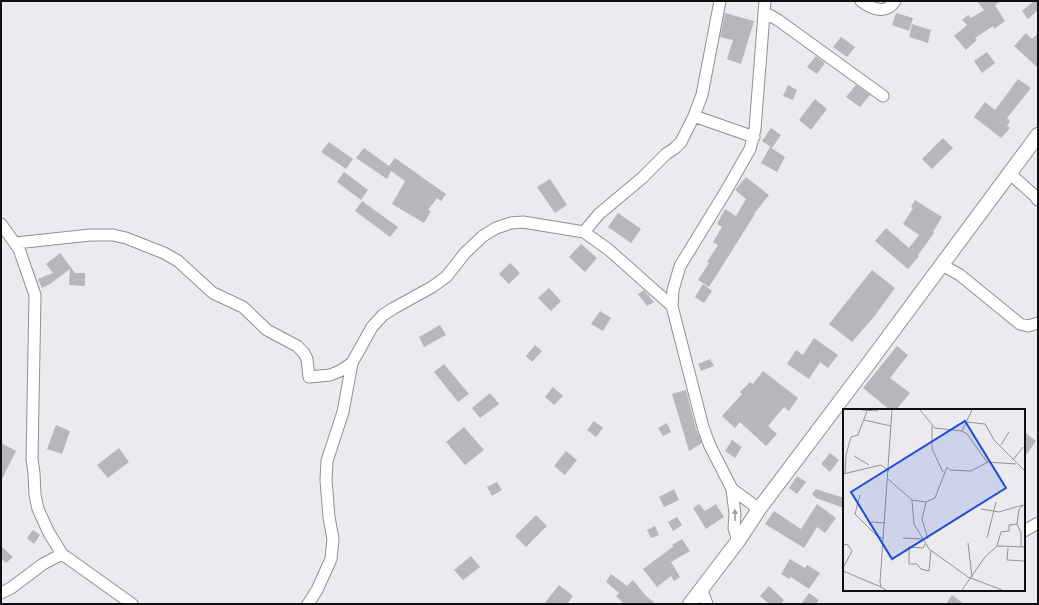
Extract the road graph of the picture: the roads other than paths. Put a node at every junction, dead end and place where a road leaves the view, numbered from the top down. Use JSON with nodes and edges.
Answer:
{"nodes":[{"id":1,"x":720,"y":1,"type":"edge"},
{"id":2,"x":765,"y":1,"type":"edge"},
{"id":3,"x":861,"y":1,"type":"edge"},
{"id":4,"x":895,"y":1,"type":"edge"},
{"id":5,"x":764,"y":12,"type":"junction"},
{"id":6,"x":883,"y":96,"type":"dead end"},
{"id":7,"x":694,"y":116,"type":"junction"},
{"id":8,"x":1038,"y":135,"type":"edge"},
{"id":9,"x":754,"y":137,"type":"junction"},
{"id":10,"x":1009,"y":173,"type":"junction"},
{"id":11,"x":1038,"y":200,"type":"edge"},
{"id":12,"x":1,"y":224,"type":"edge"},
{"id":13,"x":584,"y":232,"type":"junction"},
{"id":14,"x":16,"y":243,"type":"junction"},
{"id":15,"x":942,"y":265,"type":"junction"},
{"id":16,"x":672,"y":306,"type":"junction"},
{"id":17,"x":1038,"y":323,"type":"edge"},
{"id":18,"x":352,"y":363,"type":"junction"},
{"id":19,"x":732,"y":489,"type":"junction"},
{"id":20,"x":759,"y":509,"type":"junction"},
{"id":21,"x":1038,"y":523,"type":"edge"},
{"id":22,"x":1025,"y":530,"type":"edge"},
{"id":23,"x":738,"y":541,"type":"junction"},
{"id":24,"x":62,"y":554,"type":"junction"},
{"id":25,"x":701,"y":588,"type":"junction"},
{"id":26,"x":1,"y":593,"type":"edge"},
{"id":27,"x":132,"y":604,"type":"edge"},
{"id":28,"x":308,"y":604,"type":"edge"},
{"id":29,"x":690,"y":604,"type":"edge"},
{"id":30,"x":707,"y":604,"type":"edge"}],
"edges":[{"from":1,"to":7,"type":"street"},
{"from":2,"to":5,"type":"street"},
{"from":3,"to":4,"type":"street"},
{"from":5,"to":6,"type":"street"},
{"from":5,"to":9,"type":"street"},
{"from":7,"to":9,"type":"street"},
{"from":7,"to":13,"type":"street"},
{"from":8,"to":10,"type":"street"},
{"from":9,"to":16,"type":"street"},
{"from":10,"to":11,"type":"street"},
{"from":10,"to":15,"type":"street"},
{"from":12,"to":14,"type":"street"},
{"from":13,"to":16,"type":"street"},
{"from":13,"to":18,"type":"street"},
{"from":14,"to":18,"type":"street"},
{"from":14,"to":24,"type":"street"},
{"from":15,"to":17,"type":"street"},
{"from":15,"to":20,"type":"street"},
{"from":16,"to":19,"type":"street"},
{"from":18,"to":28,"type":"street"},
{"from":19,"to":20,"type":"street"},
{"from":23,"to":19,"type":"street","one_way":true},
{"from":20,"to":23,"type":"street"},
{"from":21,"to":22,"type":"street"},
{"from":23,"to":25,"type":"street"},
{"from":24,"to":26,"type":"street"},
{"from":24,"to":27,"type":"street"},
{"from":25,"to":29,"type":"street"},
{"from":25,"to":30,"type":"street"}]}
